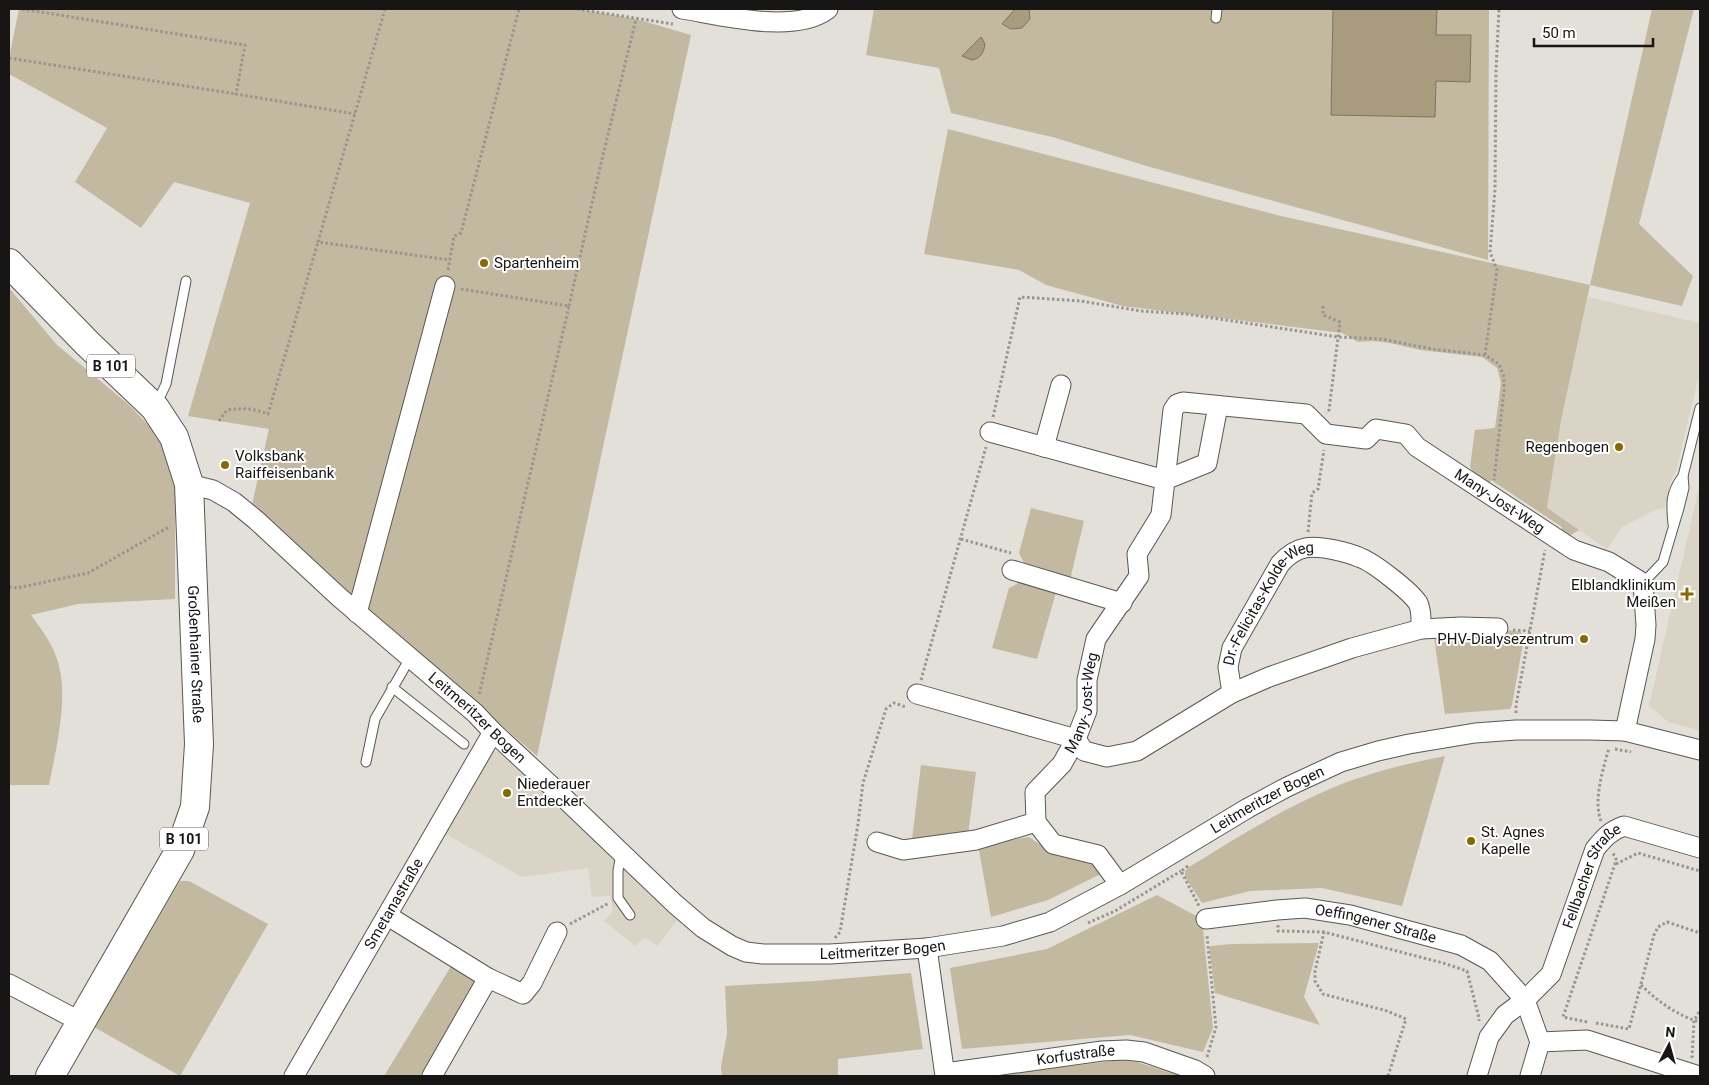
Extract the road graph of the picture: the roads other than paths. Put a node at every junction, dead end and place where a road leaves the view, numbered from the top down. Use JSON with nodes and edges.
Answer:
{"nodes":[{"id":1,"x":682,"y":9,"type":"edge"},
{"id":2,"x":828,"y":9,"type":"edge"},
{"id":3,"x":9,"y":263,"type":"edge"},
{"id":4,"x":186,"y":281,"type":"dead end"},
{"id":5,"x":445,"y":286,"type":"road end"},
{"id":6,"x":1061,"y":385,"type":"dead end"},
{"id":7,"x":1218,"y":406,"type":"junction"},
{"id":8,"x":155,"y":408,"type":"junction"},
{"id":9,"x":1700,"y":408,"type":"edge"},
{"id":10,"x":990,"y":432,"type":"road end"},
{"id":11,"x":1044,"y":447,"type":"junction"},
{"id":12,"x":1165,"y":480,"type":"junction"},
{"id":13,"x":189,"y":484,"type":"junction"},
{"id":14,"x":1012,"y":570,"type":"road end"},
{"id":15,"x":1643,"y":583,"type":"junction"},
{"id":16,"x":1122,"y":603,"type":"junction"},
{"id":17,"x":357,"y":613,"type":"junction"},
{"id":18,"x":1498,"y":628,"type":"dead end"},
{"id":19,"x":1421,"y":629,"type":"junction"},
{"id":20,"x":410,"y":658,"type":"junction"},
{"id":21,"x":392,"y":687,"type":"junction"},
{"id":22,"x":1232,"y":693,"type":"junction"},
{"id":23,"x":917,"y":694,"type":"dead end"},
{"id":24,"x":1625,"y":730,"type":"junction"},
{"id":25,"x":493,"y":732,"type":"junction"},
{"id":26,"x":1076,"y":739,"type":"junction"},
{"id":27,"x":464,"y":744,"type":"dead end"},
{"id":28,"x":1700,"y":750,"type":"edge"},
{"id":29,"x":366,"y":762,"type":"dead end"},
{"id":30,"x":1036,"y":822,"type":"junction"},
{"id":31,"x":877,"y":842,"type":"dead end"},
{"id":32,"x":1700,"y":848,"type":"edge"},
{"id":33,"x":621,"y":852,"type":"junction"},
{"id":34,"x":1120,"y":885,"type":"junction"},
{"id":35,"x":630,"y":915,"type":"dead end"},
{"id":36,"x":388,"y":916,"type":"junction"},
{"id":37,"x":1206,"y":918,"type":"road end"},
{"id":38,"x":557,"y":932,"type":"road end"},
{"id":39,"x":927,"y":948,"type":"junction"},
{"id":40,"x":488,"y":978,"type":"junction"},
{"id":41,"x":9,"y":984,"type":"edge"},
{"id":42,"x":1525,"y":1000,"type":"junction"},
{"id":43,"x":81,"y":1022,"type":"junction"},
{"id":44,"x":1540,"y":1042,"type":"junction"},
{"id":45,"x":298,"y":1075,"type":"edge"},
{"id":46,"x":945,"y":1075,"type":"edge"},
{"id":47,"x":1203,"y":1075,"type":"edge"},
{"id":48,"x":1695,"y":1075,"type":"edge"},
{"id":49,"x":50,"y":1076,"type":"edge"},
{"id":50,"x":432,"y":1076,"type":"edge"},
{"id":51,"x":1477,"y":1076,"type":"edge"},
{"id":52,"x":1530,"y":1076,"type":"edge"}],
"edges":[{"from":1,"to":2,"type":"street"},
{"from":3,"to":8,"type":"main road","name":"Großenhainer Straße","number":"B 101"},
{"from":4,"to":8,"type":"lane"},
{"from":5,"to":17,"type":"street"},
{"from":6,"to":11,"type":"street"},
{"from":7,"to":12,"type":"street"},
{"from":7,"to":12,"type":"street","name":"Many-Jost-Weg"},
{"from":7,"to":15,"type":"street","name":"Many-Jost-Weg"},
{"from":8,"to":13,"type":"main road","name":"Großenhainer Straße","number":"B 101"},
{"from":9,"to":15,"type":"lane"},
{"from":10,"to":11,"type":"street"},
{"from":11,"to":12,"type":"street"},
{"from":12,"to":16,"type":"street","name":"Many-Jost-Weg"},
{"from":13,"to":17,"type":"street","name":"Leitmeritzer Bogen"},
{"from":13,"to":43,"type":"main road","name":"Großenhainer Straße","number":"B 101"},
{"from":14,"to":16,"type":"street"},
{"from":15,"to":24,"type":"street"},
{"from":16,"to":26,"type":"street","name":"Many-Jost-Weg"},
{"from":17,"to":20,"type":"street","name":"Leitmeritzer Bogen"},
{"from":18,"to":19,"type":"street","name":"Dr.-Felicitas-Kolde-Weg"},
{"from":19,"to":22,"type":"street","name":"Dr.-Felicitas-Kolde-Weg"},
{"from":19,"to":22,"type":"street","name":"Dr.-Felicitas-Kolde-Weg"},
{"from":20,"to":21,"type":"lane"},
{"from":20,"to":25,"type":"street","name":"Leitmeritzer Bogen"},
{"from":21,"to":27,"type":"lane"},
{"from":21,"to":29,"type":"lane"},
{"from":22,"to":26,"type":"street","name":"Dr.-Felicitas-Kolde-Weg"},
{"from":23,"to":26,"type":"street"},
{"from":24,"to":28,"type":"street","name":"Leitmeritzer Bogen"},
{"from":24,"to":34,"type":"street","name":"Leitmeritzer Bogen"},
{"from":25,"to":33,"type":"street","name":"Leitmeritzer Bogen"},
{"from":25,"to":36,"type":"street","name":"Smetanastraße"},
{"from":26,"to":30,"type":"street","name":"Many-Jost-Weg"},
{"from":30,"to":31,"type":"street"},
{"from":30,"to":34,"type":"street"},
{"from":32,"to":42,"type":"street","name":"Fellbacher Straße"},
{"from":33,"to":35,"type":"lane"},
{"from":33,"to":39,"type":"street","name":"Leitmeritzer Bogen"},
{"from":34,"to":39,"type":"street","name":"Leitmeritzer Bogen"},
{"from":36,"to":40,"type":"street"},
{"from":36,"to":45,"type":"street","name":"Smetanastraße"},
{"from":37,"to":42,"type":"street","name":"Oeffingener Straße"},
{"from":38,"to":40,"type":"street"},
{"from":39,"to":46,"type":"street"},
{"from":40,"to":50,"type":"street"},
{"from":41,"to":43,"type":"street"},
{"from":42,"to":44,"type":"street"},
{"from":42,"to":51,"type":"street","name":"Fellbacher Straße"},
{"from":43,"to":49,"type":"main road","name":"Großenhainer Straße","number":"B 101"},
{"from":44,"to":48,"type":"street"},
{"from":44,"to":52,"type":"street"},
{"from":46,"to":47,"type":"street","name":"Korfustraße"}]}
